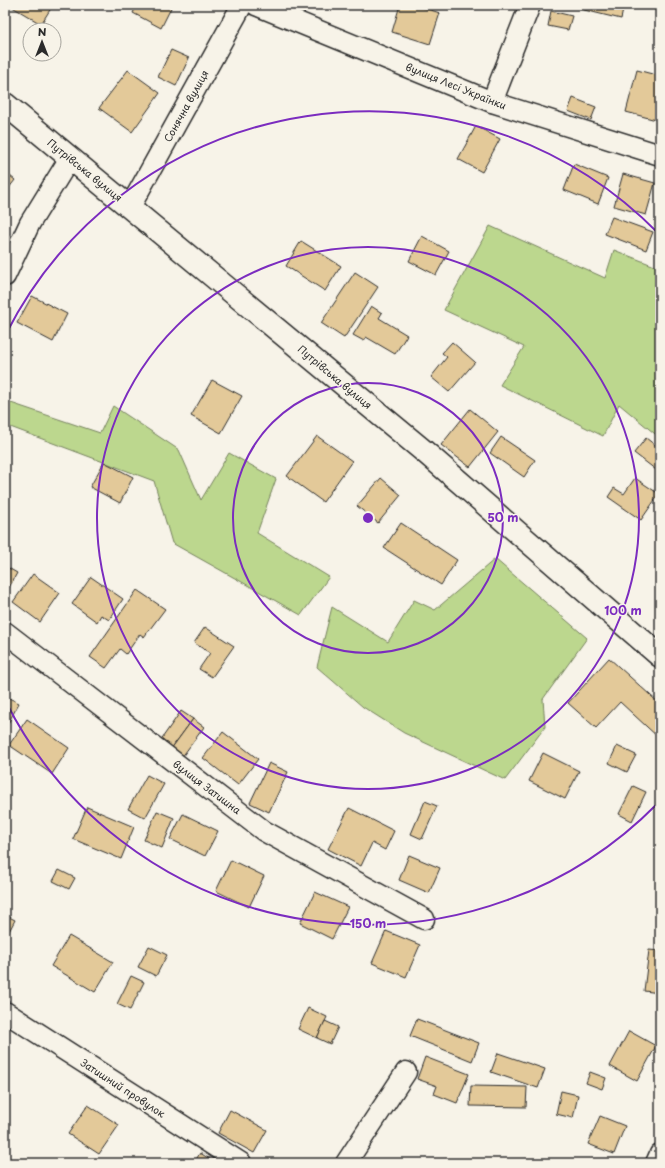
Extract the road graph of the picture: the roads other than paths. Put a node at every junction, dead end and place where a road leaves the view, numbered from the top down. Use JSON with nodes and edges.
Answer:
{"nodes":[{"id":1,"x":242,"y":5,"type":"edge"},
{"id":2,"x":256,"y":5,"type":"edge"},
{"id":3,"x":530,"y":5,"type":"edge"},
{"id":4,"x":492,"y":102,"type":"junction"},
{"id":5,"x":5,"y":104,"type":"edge"},
{"id":6,"x":660,"y":155,"type":"edge"},
{"id":7,"x":70,"y":158,"type":"junction"},
{"id":8,"x":130,"y":207,"type":"junction"},
{"id":9,"x":5,"y":276,"type":"edge"},
{"id":10,"x":5,"y":632,"type":"edge"},
{"id":11,"x":660,"y":656,"type":"edge"},
{"id":12,"x":424,"y":919,"type":"dead end"},
{"id":13,"x":5,"y":1012,"type":"edge"},
{"id":14,"x":406,"y":1072,"type":"dead end"},
{"id":15,"x":660,"y":1154,"type":"edge"},
{"id":16,"x":241,"y":1163,"type":"edge"},
{"id":17,"x":346,"y":1163,"type":"edge"},
{"id":18,"x":656,"y":1163,"type":"edge"}],
"edges":[{"from":1,"to":8,"type":"street","name":"Сонячна вулиця"},
{"from":2,"to":4,"type":"street","name":"вулиця Лесі Українки"},
{"from":3,"to":4,"type":"street"},
{"from":4,"to":6,"type":"street","name":"вулиця Лесі Українки"},
{"from":5,"to":7,"type":"main road","name":"Путрівська вулиця"},
{"from":7,"to":8,"type":"main road","name":"Путрівська вулиця"},
{"from":7,"to":9,"type":"street"},
{"from":8,"to":11,"type":"main road","name":"Путрівська вулиця"},
{"from":10,"to":12,"type":"street","name":"вулиця Затишна"},
{"from":13,"to":16,"type":"street","name":"Затишний провулок"},
{"from":14,"to":17,"type":"street"},
{"from":15,"to":18,"type":"street"}]}
